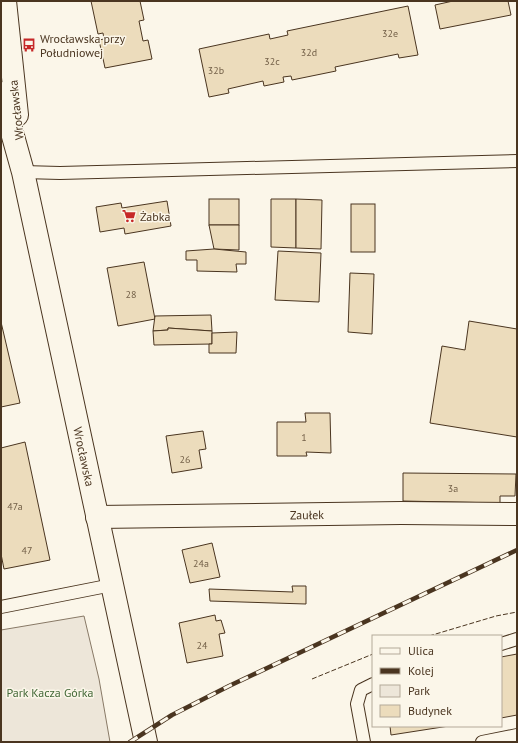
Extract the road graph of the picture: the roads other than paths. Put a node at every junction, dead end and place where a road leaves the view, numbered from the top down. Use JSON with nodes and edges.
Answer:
{"nodes":[{"id":1,"x":4,"y":6,"type":"edge"},
{"id":2,"x":1,"y":93,"type":"edge"},
{"id":3,"x":517,"y":161,"type":"edge"},
{"id":4,"x":23,"y":172,"type":"junction"},
{"id":5,"x":517,"y":514,"type":"edge"},
{"id":6,"x":97,"y":517,"type":"junction"},
{"id":7,"x":112,"y":585,"type":"junction"},
{"id":8,"x":1,"y":607,"type":"edge"},
{"id":9,"x":517,"y":639,"type":"edge"},
{"id":10,"x":502,"y":644,"type":"edge"},
{"id":11,"x":372,"y":684,"type":"edge"},
{"id":12,"x":516,"y":738,"type":"edge"},
{"id":13,"x":146,"y":742,"type":"edge"},
{"id":14,"x":364,"y":742,"type":"edge"},
{"id":15,"x":482,"y":742,"type":"edge"}],
"edges":[{"from":1,"to":4,"type":"street","name":"Wrocławska"},
{"from":2,"to":4,"type":"street","name":"Wrocławska"},
{"from":3,"to":4,"type":"lane"},
{"from":4,"to":6,"type":"street","name":"Wrocławska"},
{"from":5,"to":6,"type":"street","name":"Zaułek"},
{"from":6,"to":7,"type":"street","name":"Wrocławska"},
{"from":7,"to":8,"type":"lane"},
{"from":7,"to":13,"type":"street","name":"Wrocławska"},
{"from":9,"to":10,"type":"lane"},
{"from":11,"to":14,"type":"lane"},
{"from":12,"to":15,"type":"lane"}]}
